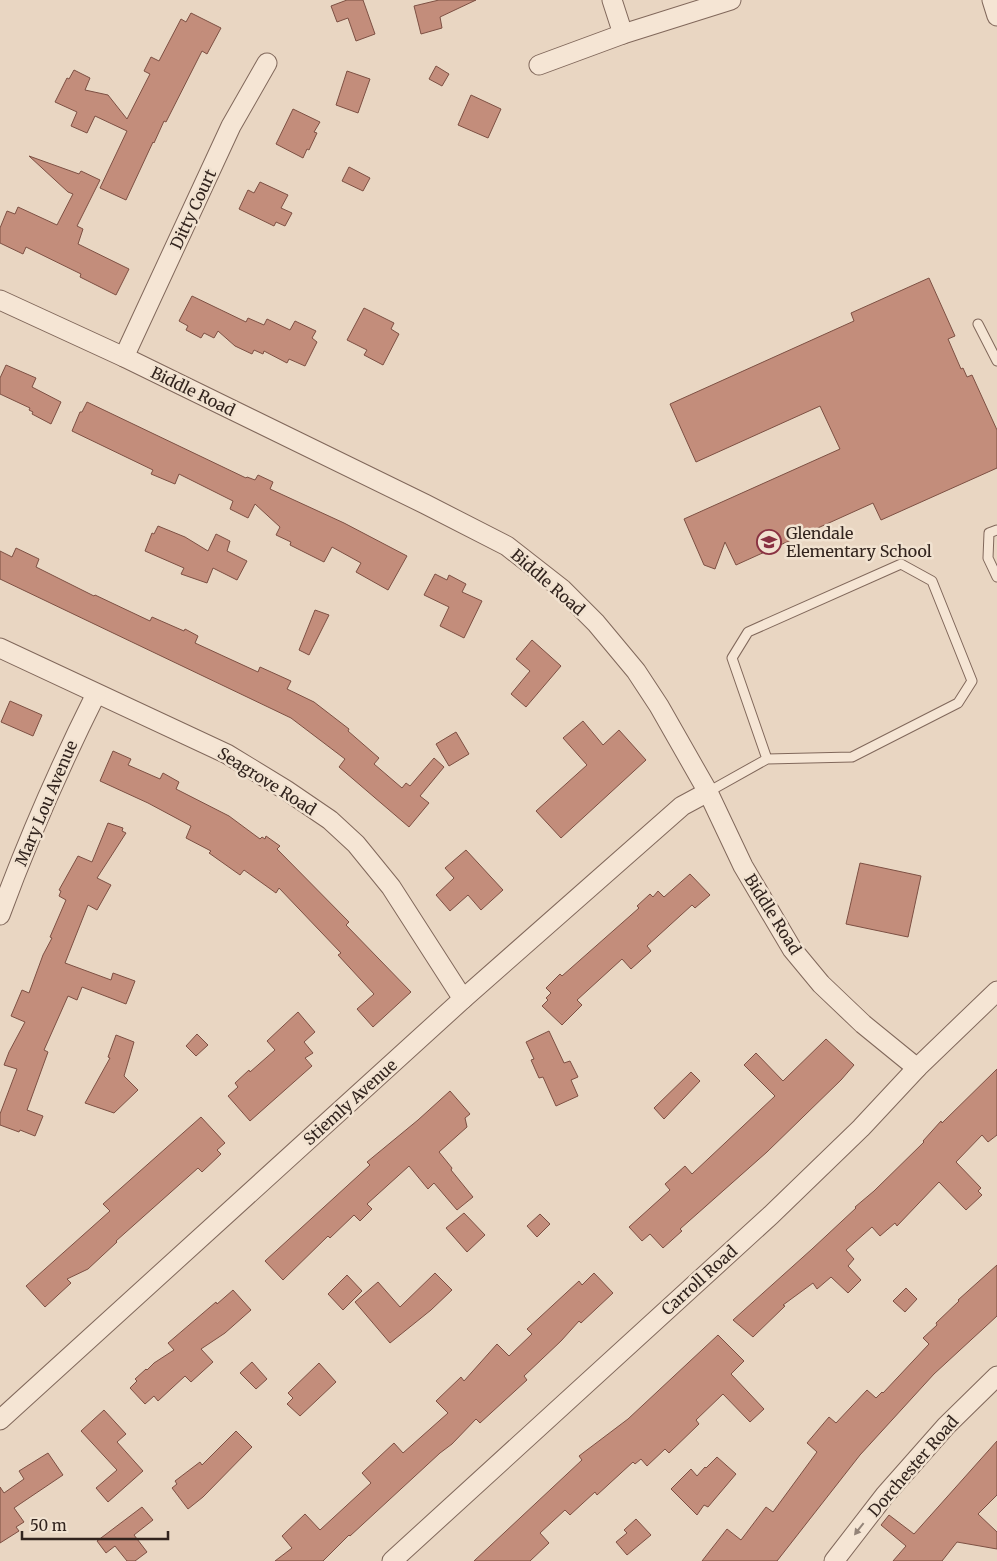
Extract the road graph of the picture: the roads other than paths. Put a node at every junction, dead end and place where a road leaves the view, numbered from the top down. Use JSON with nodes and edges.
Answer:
{"nodes":[{"id":1,"x":612,"y":0,"type":"edge"},
{"id":2,"x":731,"y":0,"type":"edge"},
{"id":3,"x":992,"y":0,"type":"edge"},
{"id":4,"x":997,"y":16,"type":"edge"},
{"id":5,"x":623,"y":34,"type":"junction"},
{"id":6,"x":266,"y":63,"type":"dead end"},
{"id":7,"x":538,"y":65,"type":"dead end"},
{"id":8,"x":0,"y":300,"type":"edge"},
{"id":9,"x":978,"y":324,"type":"dead end"},
{"id":10,"x":124,"y":358,"type":"junction"},
{"id":11,"x":997,"y":361,"type":"edge"},
{"id":12,"x":997,"y":530,"type":"edge"},
{"id":13,"x":997,"y":577,"type":"edge"},
{"id":14,"x":0,"y":648,"type":"edge"},
{"id":15,"x":96,"y":694,"type":"junction"},
{"id":16,"x":767,"y":759,"type":"junction"},
{"id":17,"x":708,"y":792,"type":"junction"},
{"id":18,"x":0,"y":915,"type":"edge"},
{"id":19,"x":997,"y":991,"type":"edge"},
{"id":20,"x":464,"y":999,"type":"junction"},
{"id":21,"x":917,"y":1068,"type":"junction"},
{"id":22,"x":997,"y":1376,"type":"edge"},
{"id":23,"x":0,"y":1420,"type":"edge"},
{"id":24,"x":392,"y":1561,"type":"edge"},
{"id":25,"x":834,"y":1561,"type":"edge"}],
"edges":[{"from":1,"to":5,"type":"street"},
{"from":2,"to":5,"type":"street"},
{"from":3,"to":4,"type":"street"},
{"from":5,"to":7,"type":"street"},
{"from":6,"to":10,"type":"street","name":"Ditty Court"},
{"from":8,"to":10,"type":"street","name":"Biddle Road"},
{"from":9,"to":11,"type":"lane"},
{"from":10,"to":17,"type":"street","name":"Biddle Road"},
{"from":12,"to":13,"type":"lane"},
{"from":14,"to":15,"type":"street","name":"Seagrove Road"},
{"from":15,"to":18,"type":"street","name":"Mary Lou Avenue"},
{"from":15,"to":20,"type":"street","name":"Seagrove Road"},
{"from":16,"to":16,"type":"lane"},
{"from":16,"to":17,"type":"lane"},
{"from":17,"to":20,"type":"street","name":"Stiemly Avenue"},
{"from":17,"to":21,"type":"street","name":"Biddle Road"},
{"from":19,"to":21,"type":"street","name":"Carroll Road"},
{"from":20,"to":23,"type":"street","name":"Stiemly Avenue"},
{"from":21,"to":24,"type":"street","name":"Carroll Road"},
{"from":22,"to":25,"type":"street","name":"Dorchester Road","one_way":true}]}
